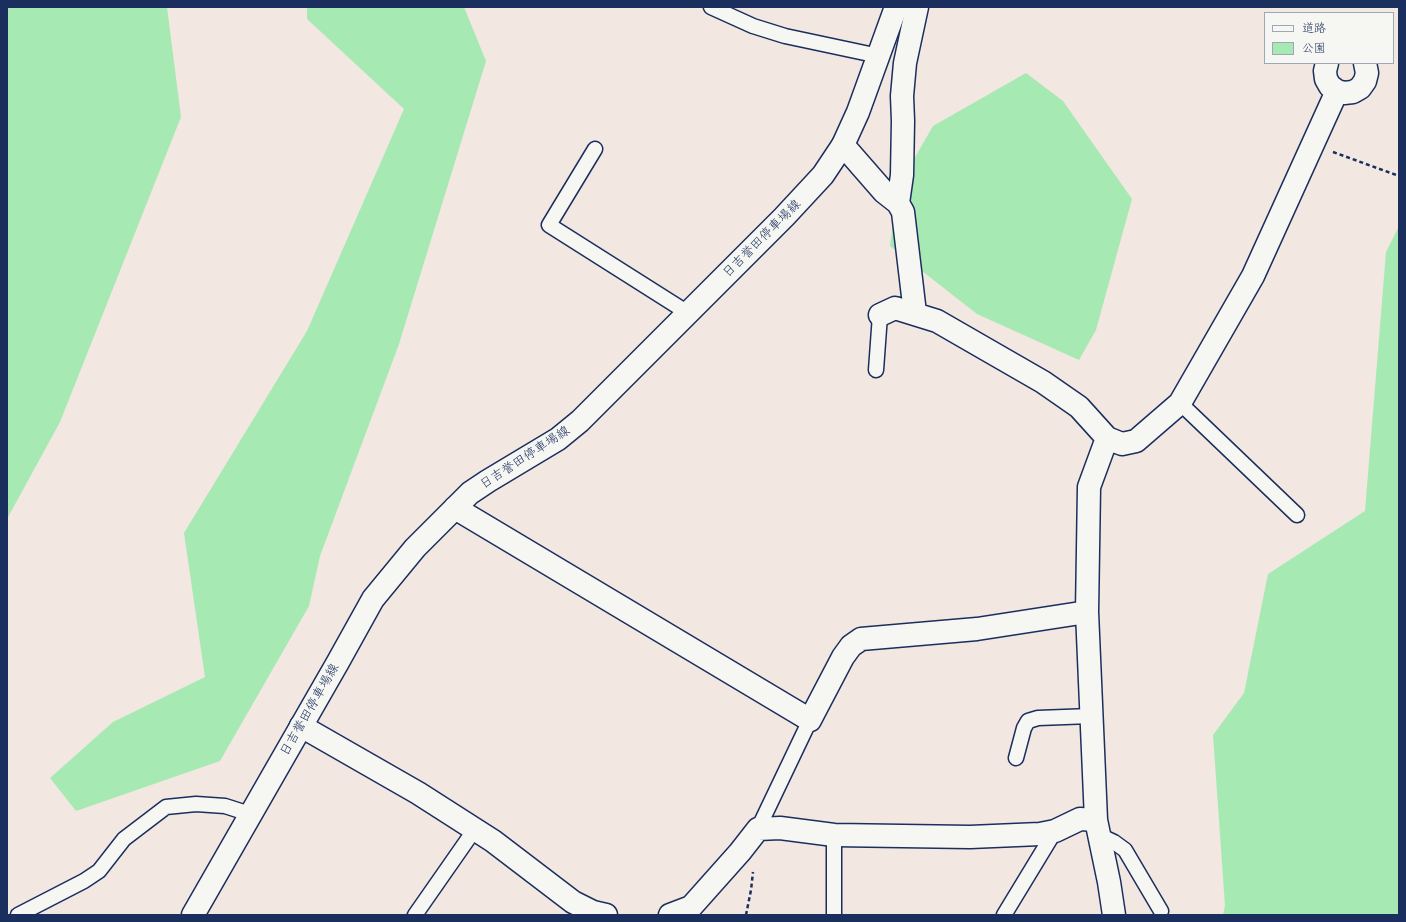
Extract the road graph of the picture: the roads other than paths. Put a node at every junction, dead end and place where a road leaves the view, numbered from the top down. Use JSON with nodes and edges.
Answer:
{"nodes":[{"id":1,"x":712,"y":7,"type":"edge"},
{"id":2,"x":896,"y":7,"type":"edge"},
{"id":3,"x":917,"y":7,"type":"edge"},
{"id":4,"x":879,"y":56,"type":"junction"},
{"id":5,"x":1327,"y":64,"type":"edge"},
{"id":6,"x":1365,"y":64,"type":"edge"},
{"id":7,"x":1337,"y":91,"type":"junction"},
{"id":8,"x":843,"y":145,"type":"junction"},
{"id":9,"x":595,"y":150,"type":"dead end"},
{"id":10,"x":898,"y":203,"type":"junction"},
{"id":11,"x":688,"y":313,"type":"junction"},
{"id":12,"x":915,"y":313,"type":"junction"},
{"id":13,"x":880,"y":315,"type":"joint"},
{"id":14,"x":876,"y":370,"type":"dead end"},
{"id":15,"x":1180,"y":404,"type":"junction"},
{"id":16,"x":1107,"y":438,"type":"junction"},
{"id":17,"x":455,"y":508,"type":"junction"},
{"id":18,"x":1297,"y":515,"type":"dead end"},
{"id":19,"x":1087,"y":612,"type":"junction"},
{"id":20,"x":1091,"y":716,"type":"junction"},
{"id":21,"x":810,"y":720,"type":"junction"},
{"id":22,"x":301,"y":726,"type":"junction"},
{"id":23,"x":1016,"y":758,"type":"dead end"},
{"id":24,"x":250,"y":814,"type":"junction"},
{"id":25,"x":1098,"y":828,"type":"junction"},
{"id":26,"x":475,"y":829,"type":"junction"},
{"id":27,"x":758,"y":829,"type":"junction"},
{"id":28,"x":1055,"y":831,"type":"junction"},
{"id":29,"x":834,"y":835,"type":"junction"},
{"id":30,"x":1161,"y":911,"type":"dead end"},
{"id":31,"x":18,"y":915,"type":"edge"},
{"id":32,"x":193,"y":915,"type":"edge"},
{"id":33,"x":416,"y":915,"type":"edge"},
{"id":34,"x":606,"y":915,"type":"edge"},
{"id":35,"x":670,"y":915,"type":"edge"},
{"id":36,"x":834,"y":915,"type":"edge"},
{"id":37,"x":1004,"y":915,"type":"edge"},
{"id":38,"x":1114,"y":915,"type":"edge"}],
"edges":[{"from":1,"to":4,"type":"lane"},
{"from":2,"to":4,"type":"street","name":"日吉誉田停車場線"},
{"from":3,"to":10,"type":"street"},
{"from":4,"to":8,"type":"street","name":"日吉誉田停車場線"},
{"from":5,"to":7,"type":"street"},
{"from":6,"to":7,"type":"street"},
{"from":7,"to":15,"type":"street"},
{"from":8,"to":10,"type":"street"},
{"from":8,"to":11,"type":"street","name":"日吉誉田停車場線"},
{"from":9,"to":11,"type":"lane"},
{"from":10,"to":12,"type":"street"},
{"from":11,"to":17,"type":"street","name":"日吉誉田停車場線"},
{"from":12,"to":13,"type":"street"},
{"from":12,"to":16,"type":"street"},
{"from":13,"to":14,"type":"lane"},
{"from":15,"to":16,"type":"street"},
{"from":15,"to":18,"type":"lane"},
{"from":16,"to":19,"type":"street"},
{"from":17,"to":21,"type":"street"},
{"from":17,"to":22,"type":"street","name":"日吉誉田停車場線"},
{"from":19,"to":20,"type":"street"},
{"from":19,"to":21,"type":"street"},
{"from":20,"to":23,"type":"lane"},
{"from":20,"to":25,"type":"street"},
{"from":21,"to":27,"type":"lane"},
{"from":22,"to":24,"type":"street","name":"日吉誉田停車場線"},
{"from":22,"to":26,"type":"street"},
{"from":24,"to":31,"type":"lane"},
{"from":24,"to":32,"type":"street","name":"日吉誉田停車場線"},
{"from":25,"to":28,"type":"street"},
{"from":25,"to":30,"type":"lane"},
{"from":25,"to":38,"type":"street"},
{"from":26,"to":33,"type":"lane"},
{"from":26,"to":34,"type":"street"},
{"from":27,"to":29,"type":"street"},
{"from":27,"to":35,"type":"street"},
{"from":28,"to":29,"type":"street"},
{"from":28,"to":37,"type":"lane"},
{"from":29,"to":36,"type":"lane"}]}
